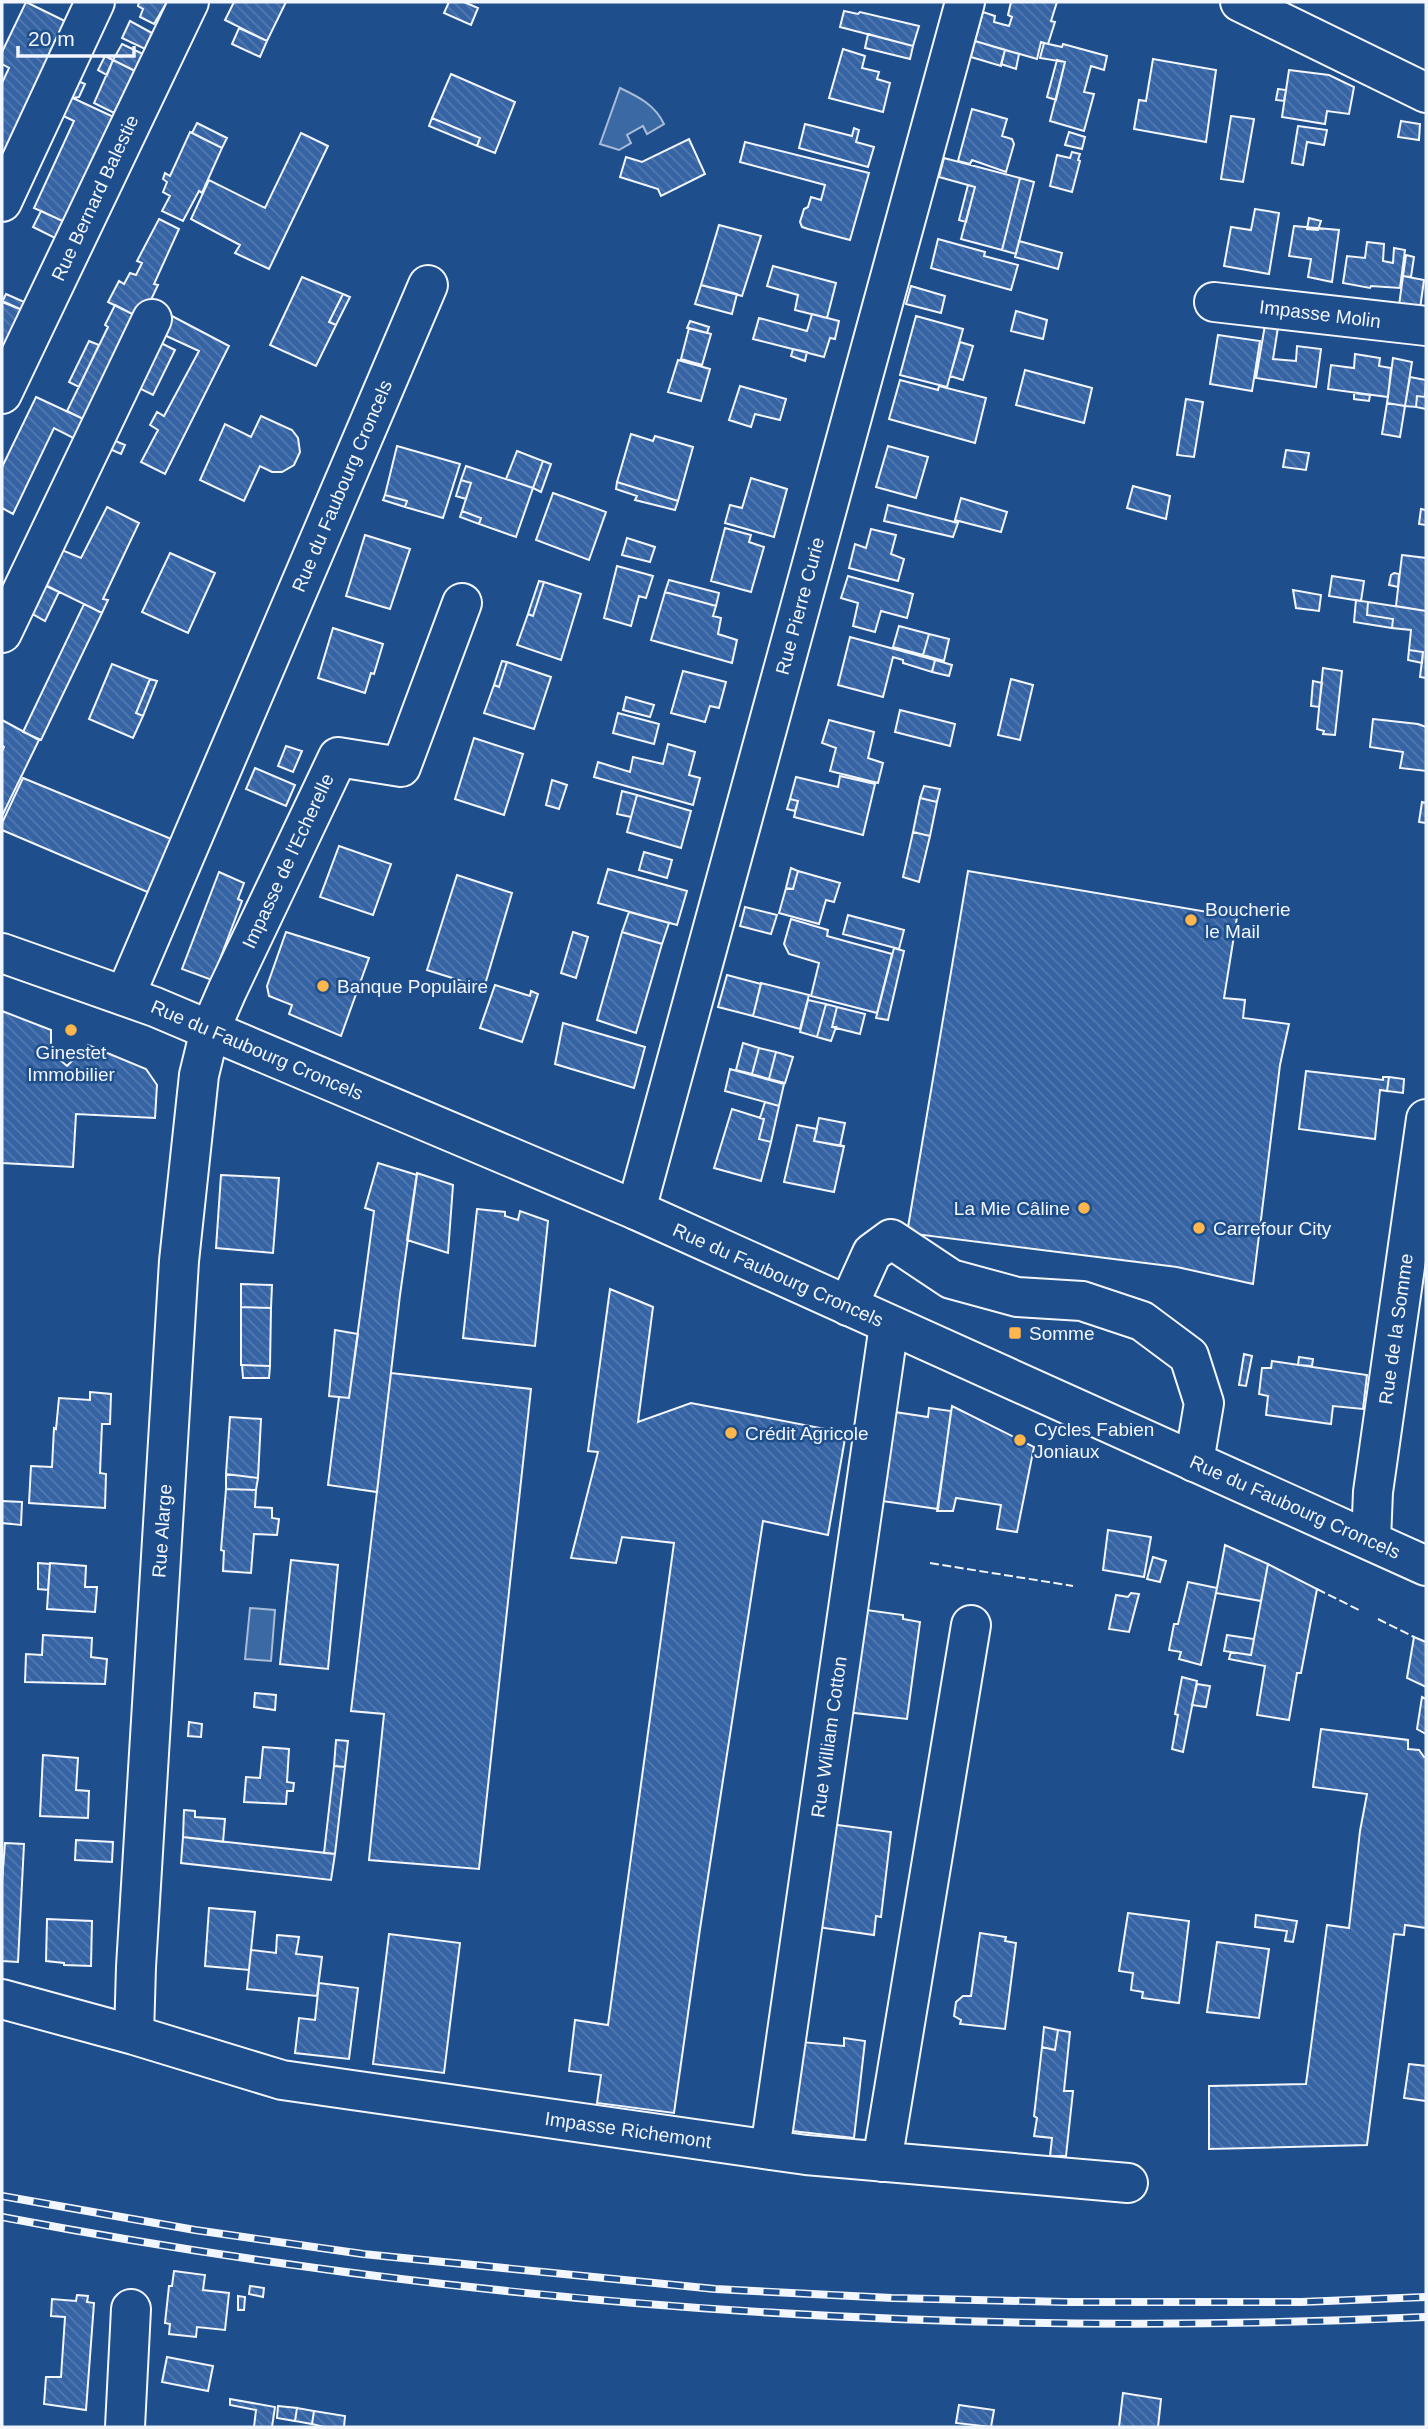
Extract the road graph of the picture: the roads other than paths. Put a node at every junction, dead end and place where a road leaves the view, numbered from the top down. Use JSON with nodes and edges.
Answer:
{"nodes":[{"id":1,"x":94,"y":2,"type":"edge"},
{"id":2,"x":189,"y":2,"type":"edge"},
{"id":3,"x":965,"y":2,"type":"edge"},
{"id":4,"x":1240,"y":2,"type":"edge"},
{"id":5,"x":1426,"y":93,"type":"edge"},
{"id":6,"x":2,"y":202,"type":"edge"},
{"id":7,"x":428,"y":285,"type":"dead end"},
{"id":8,"x":1214,"y":302,"type":"dead end"},
{"id":9,"x":152,"y":319,"type":"dead end"},
{"id":10,"x":1426,"y":326,"type":"edge"},
{"id":11,"x":2,"y":394,"type":"edge"},
{"id":12,"x":462,"y":603,"type":"dead end"},
{"id":13,"x":2,"y":633,"type":"edge"},
{"id":14,"x":2,"y":953,"type":"edge"},
{"id":15,"x":125,"y":996,"type":"junction"},
{"id":16,"x":210,"y":1030,"type":"junction"},
{"id":17,"x":1426,"y":1119,"type":"edge"},
{"id":18,"x":636,"y":1210,"type":"junction"},
{"id":19,"x":848,"y":1306,"type":"junction"},
{"id":20,"x":888,"y":1325,"type":"junction"},
{"id":21,"x":1195,"y":1462,"type":"junction"},
{"id":22,"x":1371,"y":1540,"type":"junction"},
{"id":23,"x":1426,"y":1566,"type":"edge"},
{"id":24,"x":971,"y":1625,"type":"dead end"},
{"id":25,"x":2,"y":1999,"type":"edge"},
{"id":26,"x":134,"y":2035,"type":"junction"},
{"id":27,"x":770,"y":2150,"type":"junction"},
{"id":28,"x":882,"y":2162,"type":"junction"},
{"id":29,"x":1128,"y":2183,"type":"dead end"},
{"id":30,"x":131,"y":2309,"type":"dead end"},
{"id":31,"x":125,"y":2427,"type":"edge"}],
"edges":[{"from":1,"to":6,"type":"street"},
{"from":2,"to":11,"type":"street","name":"Rue Bernard Balestie"},
{"from":3,"to":18,"type":"street","name":"Rue Pierre Curie"},
{"from":4,"to":5,"type":"street"},
{"from":7,"to":15,"type":"street","name":"Rue du Faubourg Croncels"},
{"from":8,"to":10,"type":"street","name":"Impasse Molin"},
{"from":9,"to":13,"type":"street"},
{"from":12,"to":16,"type":"street","name":"Impasse de l'Echerelle"},
{"from":14,"to":15,"type":"street","name":"Rue du Faubourg Croncels"},
{"from":15,"to":16,"type":"street","name":"Rue du Faubourg Croncels"},
{"from":16,"to":18,"type":"street","name":"Rue du Faubourg Croncels"},
{"from":16,"to":26,"type":"street","name":"Rue Alarge"},
{"from":17,"to":22,"type":"street","name":"Rue de la Somme"},
{"from":18,"to":19,"type":"street","name":"Rue du Faubourg Croncels"},
{"from":19,"to":20,"type":"street","name":"Rue du Faubourg Croncels"},
{"from":19,"to":21,"type":"street"},
{"from":20,"to":21,"type":"street","name":"Rue du Faubourg Croncels"},
{"from":20,"to":27,"type":"street","name":"Rue William Cotton"},
{"from":21,"to":22,"type":"street","name":"Rue du Faubourg Croncels"},
{"from":22,"to":23,"type":"street","name":"Rue du Faubourg Croncels"},
{"from":24,"to":28,"type":"street"},
{"from":25,"to":26,"type":"street","name":"Impasse Richemont"},
{"from":26,"to":27,"type":"street","name":"Impasse Richemont"},
{"from":27,"to":28,"type":"street","name":"Impasse Richemont"},
{"from":28,"to":29,"type":"street","name":"Impasse Richemont"},
{"from":30,"to":31,"type":"street"}]}
